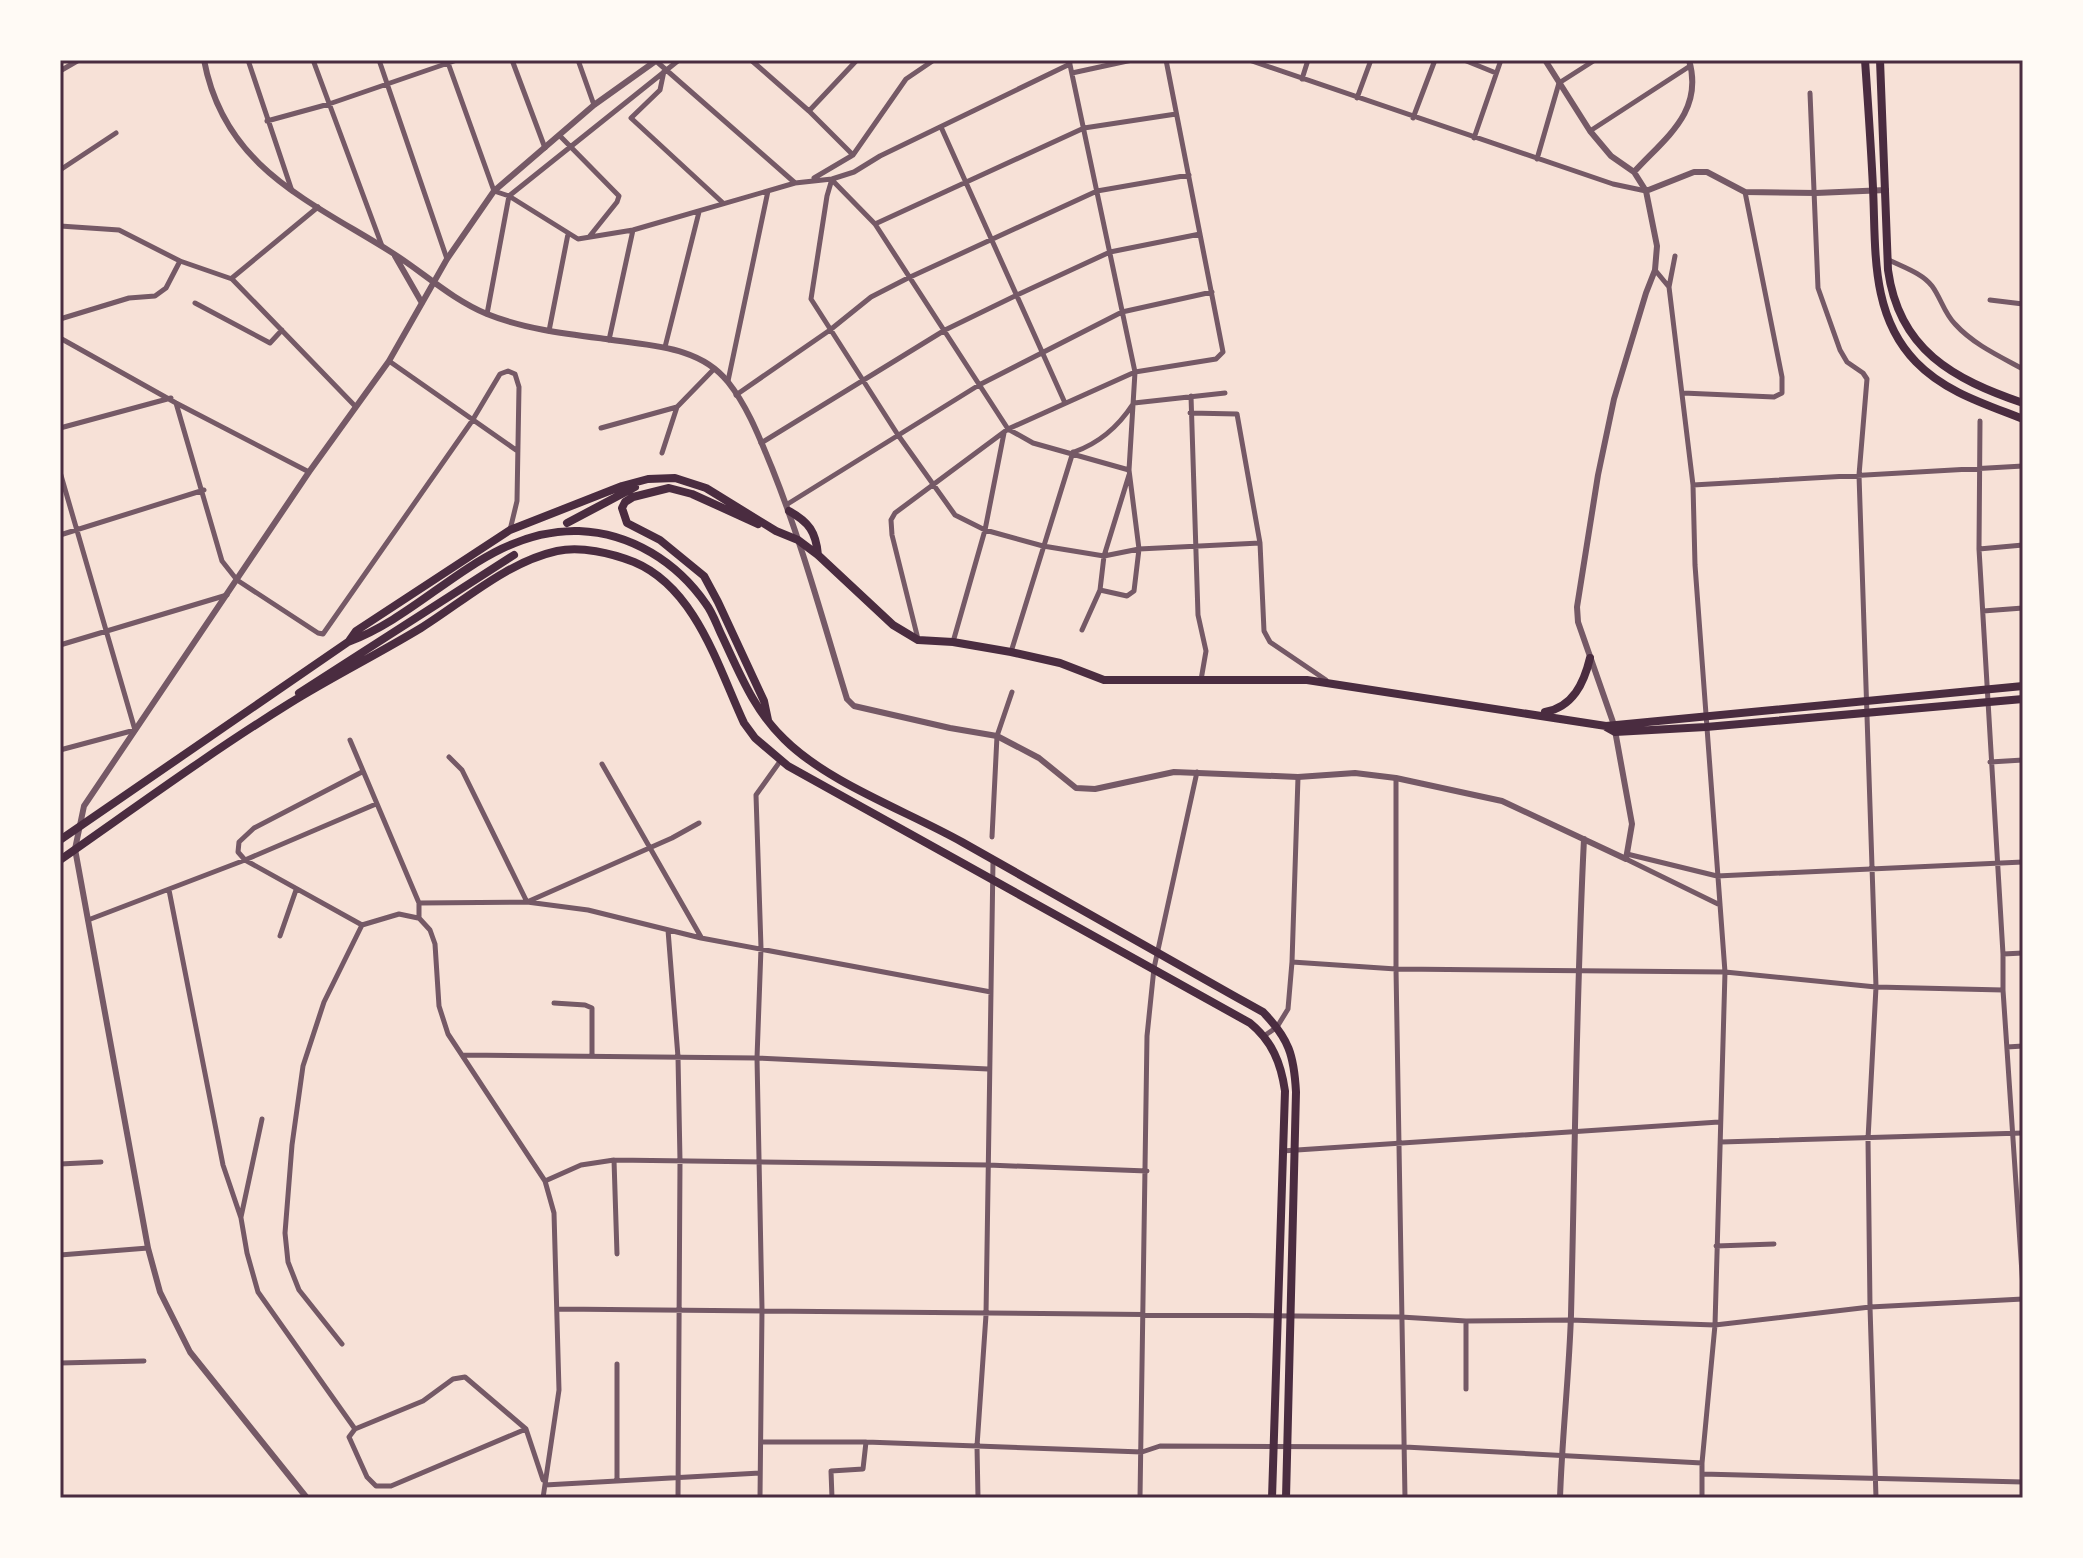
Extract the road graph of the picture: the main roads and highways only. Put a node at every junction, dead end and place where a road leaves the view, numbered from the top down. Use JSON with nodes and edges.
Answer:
{"nodes":[{"id":1,"x":1865,"y":60,"type":"edge"},
{"id":2,"x":1880,"y":60,"type":"edge"},
{"id":3,"x":2023,"y":403,"type":"edge"},
{"id":4,"x":2023,"y":419,"type":"edge"},
{"id":5,"x":714,"y":503,"type":"junction"},
{"id":6,"x":788,"y":508,"type":"road end"},
{"id":7,"x":567,"y":523,"type":"dead end"},
{"id":8,"x":776,"y":531,"type":"junction"},
{"id":9,"x":514,"y":555,"type":"dead end"},
{"id":10,"x":818,"y":555,"type":"junction"},
{"id":11,"x":348,"y":642,"type":"junction"},
{"id":12,"x":1590,"y":658,"type":"road end"},
{"id":13,"x":2023,"y":686,"type":"edge"},
{"id":14,"x":2023,"y":699,"type":"edge"},
{"id":15,"x":290,"y":702,"type":"junction"},
{"id":16,"x":1539,"y":714,"type":"junction"},
{"id":17,"x":768,"y":721,"type":"junction"},
{"id":18,"x":1612,"y":728,"type":"junction"},
{"id":19,"x":60,"y":840,"type":"edge"},
{"id":20,"x":60,"y":860,"type":"edge"},
{"id":21,"x":1272,"y":1498,"type":"edge"},
{"id":22,"x":1286,"y":1498,"type":"edge"}],
"edges":[{"from":1,"to":4,"type":"main road"},
{"from":2,"to":3,"type":"main road"},
{"from":5,"to":7,"type":"main road"},
{"from":5,"to":8,"type":"main road"},
{"from":5,"to":17,"type":"main road"},
{"from":6,"to":10,"type":"main road"},
{"from":8,"to":10,"type":"main road"},
{"from":8,"to":11,"type":"main road"},
{"from":9,"to":15,"type":"main road"},
{"from":10,"to":16,"type":"main road"},
{"from":11,"to":17,"type":"main road"},
{"from":11,"to":19,"type":"main road"},
{"from":12,"to":16,"type":"main road"},
{"from":13,"to":18,"type":"main road"},
{"from":14,"to":18,"type":"main road"},
{"from":15,"to":20,"type":"main road"},
{"from":15,"to":21,"type":"main road"},
{"from":16,"to":18,"type":"main road"},
{"from":17,"to":22,"type":"main road"}]}
